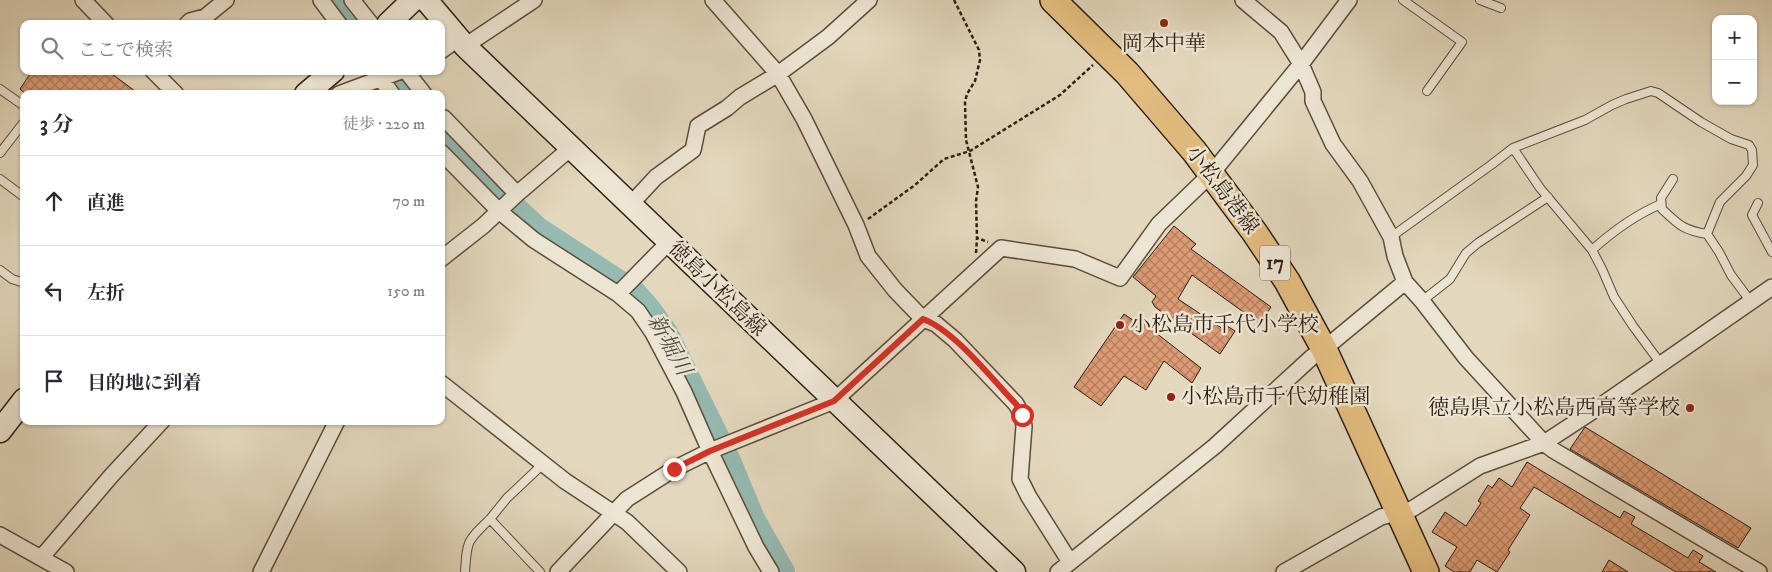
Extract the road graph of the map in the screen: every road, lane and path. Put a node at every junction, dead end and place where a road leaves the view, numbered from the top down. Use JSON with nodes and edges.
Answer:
{"nodes":[{"id":1,"x":83,"y":0,"type":"edge"},
{"id":2,"x":226,"y":0,"type":"edge"},
{"id":3,"x":320,"y":0,"type":"edge"},
{"id":4,"x":352,"y":0,"type":"edge"},
{"id":5,"x":413,"y":0,"type":"edge"},
{"id":6,"x":426,"y":0,"type":"edge"},
{"id":7,"x":534,"y":0,"type":"edge"},
{"id":8,"x":713,"y":0,"type":"edge"},
{"id":9,"x":869,"y":0,"type":"edge"},
{"id":10,"x":954,"y":0,"type":"edge"},
{"id":11,"x":1054,"y":0,"type":"edge"},
{"id":12,"x":1243,"y":0,"type":"edge"},
{"id":13,"x":1349,"y":0,"type":"edge"},
{"id":14,"x":1403,"y":0,"type":"edge"},
{"id":15,"x":1480,"y":0,"type":"edge"},
{"id":16,"x":1501,"y":8,"type":"dead end"},
{"id":17,"x":102,"y":20,"type":"edge"},
{"id":18,"x":194,"y":20,"type":"edge"},
{"id":19,"x":336,"y":20,"type":"edge"},
{"id":20,"x":368,"y":20,"type":"edge"},
{"id":21,"x":392,"y":20,"type":"edge"},
{"id":22,"x":439,"y":20,"type":"edge"},
{"id":23,"x":445,"y":29,"type":"edge"},
{"id":24,"x":455,"y":45,"type":"edge"},
{"id":25,"x":1106,"y":52,"type":"junction"},
{"id":26,"x":1301,"y":64,"type":"junction"},
{"id":27,"x":778,"y":74,"type":"junction"},
{"id":28,"x":157,"y":75,"type":"edge"},
{"id":29,"x":328,"y":75,"type":"edge"},
{"id":30,"x":386,"y":75,"type":"edge"},
{"id":31,"x":389,"y":75,"type":"edge"},
{"id":32,"x":409,"y":75,"type":"edge"},
{"id":33,"x":0,"y":89,"type":"edge"},
{"id":34,"x":172,"y":90,"type":"edge"},
{"id":35,"x":311,"y":90,"type":"edge"},
{"id":36,"x":349,"y":90,"type":"edge"},
{"id":37,"x":391,"y":90,"type":"edge"},
{"id":38,"x":421,"y":90,"type":"edge"},
{"id":39,"x":1427,"y":91,"type":"dead end"},
{"id":40,"x":20,"y":103,"type":"edge"},
{"id":41,"x":445,"y":122,"type":"edge"},
{"id":42,"x":20,"y":127,"type":"edge"},
{"id":43,"x":572,"y":147,"type":"junction"},
{"id":44,"x":1513,"y":148,"type":"junction"},
{"id":45,"x":970,"y":152,"type":"junction"},
{"id":46,"x":0,"y":153,"type":"edge"},
{"id":47,"x":445,"y":155,"type":"edge"},
{"id":48,"x":1212,"y":173,"type":"junction"},
{"id":49,"x":0,"y":179,"type":"edge"},
{"id":50,"x":1673,"y":180,"type":"dead end"},
{"id":51,"x":20,"y":194,"type":"edge"},
{"id":52,"x":1548,"y":197,"type":"junction"},
{"id":53,"x":508,"y":202,"type":"junction"},
{"id":54,"x":1758,"y":203,"type":"dead end"},
{"id":55,"x":1661,"y":204,"type":"junction"},
{"id":56,"x":630,"y":205,"type":"junction"},
{"id":57,"x":856,"y":225,"type":"junction"},
{"id":58,"x":1707,"y":234,"type":"junction"},
{"id":59,"x":1390,"y":237,"type":"junction"},
{"id":60,"x":977,"y":238,"type":"dead end"},
{"id":61,"x":669,"y":242,"type":"junction"},
{"id":62,"x":1592,"y":250,"type":"junction"},
{"id":63,"x":1772,"y":252,"type":"edge"},
{"id":64,"x":445,"y":256,"type":"edge"},
{"id":65,"x":0,"y":270,"type":"edge"},
{"id":66,"x":20,"y":282,"type":"edge"},
{"id":67,"x":1405,"y":282,"type":"junction"},
{"id":68,"x":1772,"y":287,"type":"edge"},
{"id":69,"x":619,"y":292,"type":"junction"},
{"id":70,"x":1422,"y":301,"type":"junction"},
{"id":71,"x":1751,"y":302,"type":"junction"},
{"id":72,"x":923,"y":319,"type":"junction"},
{"id":73,"x":1324,"y":349,"type":"junction"},
{"id":74,"x":1661,"y":364,"type":"junction"},
{"id":75,"x":445,"y":386,"type":"edge"},
{"id":76,"x":834,"y":401,"type":"junction"},
{"id":77,"x":20,"y":405,"type":"edge"},
{"id":78,"x":158,"y":425,"type":"edge"},
{"id":79,"x":331,"y":425,"type":"edge"},
{"id":80,"x":0,"y":432,"type":"edge"},
{"id":81,"x":1544,"y":443,"type":"junction"},
{"id":82,"x":712,"y":450,"type":"junction"},
{"id":83,"x":543,"y":464,"type":"junction"},
{"id":84,"x":1398,"y":512,"type":"junction"},
{"id":85,"x":613,"y":513,"type":"junction"},
{"id":86,"x":490,"y":519,"type":"junction"},
{"id":87,"x":0,"y":535,"type":"edge"},
{"id":88,"x":41,"y":558,"type":"junction"},
{"id":89,"x":1070,"y":562,"type":"junction"},
{"id":90,"x":66,"y":572,"type":"edge"},
{"id":91,"x":261,"y":572,"type":"edge"},
{"id":92,"x":465,"y":572,"type":"edge"},
{"id":93,"x":540,"y":572,"type":"edge"},
{"id":94,"x":558,"y":572,"type":"edge"},
{"id":95,"x":680,"y":572,"type":"edge"},
{"id":96,"x":771,"y":572,"type":"edge"},
{"id":97,"x":1014,"y":572,"type":"edge"},
{"id":98,"x":1058,"y":572,"type":"edge"},
{"id":99,"x":1284,"y":572,"type":"edge"},
{"id":100,"x":1426,"y":572,"type":"edge"},
{"id":101,"x":1759,"y":572,"type":"edge"}],
"edges":[{"from":1,"to":17,"type":"street"},
{"from":2,"to":18,"type":"street"},
{"from":3,"to":19,"type":"street"},
{"from":4,"to":20,"type":"street"},
{"from":5,"to":21,"type":"main road"},
{"from":6,"to":22,"type":"main road","name":"徳島小松島線"},
{"from":7,"to":24,"type":"street"},
{"from":8,"to":27,"type":"street"},
{"from":9,"to":27,"type":"street"},
{"from":10,"to":45,"type":"path"},
{"from":11,"to":25,"type":"main road","name":"小松島港線","number":"17"},
{"from":12,"to":26,"type":"street"},
{"from":13,"to":26,"type":"street"},
{"from":14,"to":39,"type":"lane"},
{"from":15,"to":16,"type":"lane"},
{"from":23,"to":24,"type":"main road","name":"徳島小松島線"},
{"from":24,"to":43,"type":"main road","name":"徳島小松島線"},
{"from":25,"to":45,"type":"path"},
{"from":25,"to":48,"type":"main road","name":"小松島港線","number":"17"},
{"from":26,"to":48,"type":"street"},
{"from":26,"to":59,"type":"street"},
{"from":27,"to":56,"type":"street"},
{"from":27,"to":57,"type":"street"},
{"from":28,"to":34,"type":"street"},
{"from":29,"to":35,"type":"main road"},
{"from":30,"to":36,"type":"street"},
{"from":31,"to":37,"type":"street"},
{"from":32,"to":38,"type":"street"},
{"from":33,"to":40,"type":"lane"},
{"from":41,"to":53,"type":"street"},
{"from":42,"to":46,"type":"lane"},
{"from":43,"to":53,"type":"street"},
{"from":43,"to":56,"type":"main road","name":"徳島小松島線"},
{"from":44,"to":52,"type":"lane"},
{"from":44,"to":58,"type":"lane"},
{"from":44,"to":59,"type":"lane"},
{"from":45,"to":57,"type":"path"},
{"from":45,"to":60,"type":"path"},
{"from":47,"to":53,"type":"street"},
{"from":48,"to":72,"type":"street"},
{"from":48,"to":73,"type":"main road","name":"小松島港線","number":"17"},
{"from":49,"to":51,"type":"lane"},
{"from":50,"to":55,"type":"lane"},
{"from":52,"to":62,"type":"lane"},
{"from":52,"to":70,"type":"lane"},
{"from":53,"to":64,"type":"street"},
{"from":53,"to":69,"type":"street"},
{"from":54,"to":63,"type":"lane"},
{"from":55,"to":58,"type":"lane"},
{"from":55,"to":62,"type":"lane"},
{"from":56,"to":61,"type":"main road","name":"徳島小松島線"},
{"from":57,"to":72,"type":"street"},
{"from":58,"to":71,"type":"lane"},
{"from":59,"to":67,"type":"street"},
{"from":61,"to":69,"type":"street"},
{"from":61,"to":76,"type":"main road","name":"徳島小松島線"},
{"from":62,"to":74,"type":"lane"},
{"from":65,"to":66,"type":"lane"},
{"from":67,"to":70,"type":"street"},
{"from":67,"to":73,"type":"street"},
{"from":68,"to":71,"type":"street"},
{"from":69,"to":82,"type":"street"},
{"from":70,"to":81,"type":"street"},
{"from":71,"to":74,"type":"street"},
{"from":72,"to":76,"type":"street"},
{"from":72,"to":89,"type":"street"},
{"from":73,"to":84,"type":"main road","name":"小松島港線","number":"17"},
{"from":73,"to":89,"type":"street"},
{"from":74,"to":81,"type":"street"},
{"from":75,"to":83,"type":"street"},
{"from":76,"to":82,"type":"street"},
{"from":76,"to":97,"type":"main road","name":"徳島小松島線"},
{"from":77,"to":80,"type":"main road"},
{"from":78,"to":88,"type":"street"},
{"from":79,"to":91,"type":"street"},
{"from":81,"to":84,"type":"street"},
{"from":81,"to":101,"type":"street"},
{"from":82,"to":85,"type":"street"},
{"from":82,"to":96,"type":"street"},
{"from":83,"to":85,"type":"street"},
{"from":83,"to":86,"type":"lane"},
{"from":84,"to":99,"type":"street"},
{"from":84,"to":100,"type":"main road","name":"小松島港線","number":"17"},
{"from":85,"to":94,"type":"street"},
{"from":85,"to":95,"type":"street"},
{"from":86,"to":92,"type":"lane"},
{"from":86,"to":93,"type":"lane"},
{"from":87,"to":88,"type":"street"},
{"from":88,"to":90,"type":"street"},
{"from":89,"to":98,"type":"street"}]}
